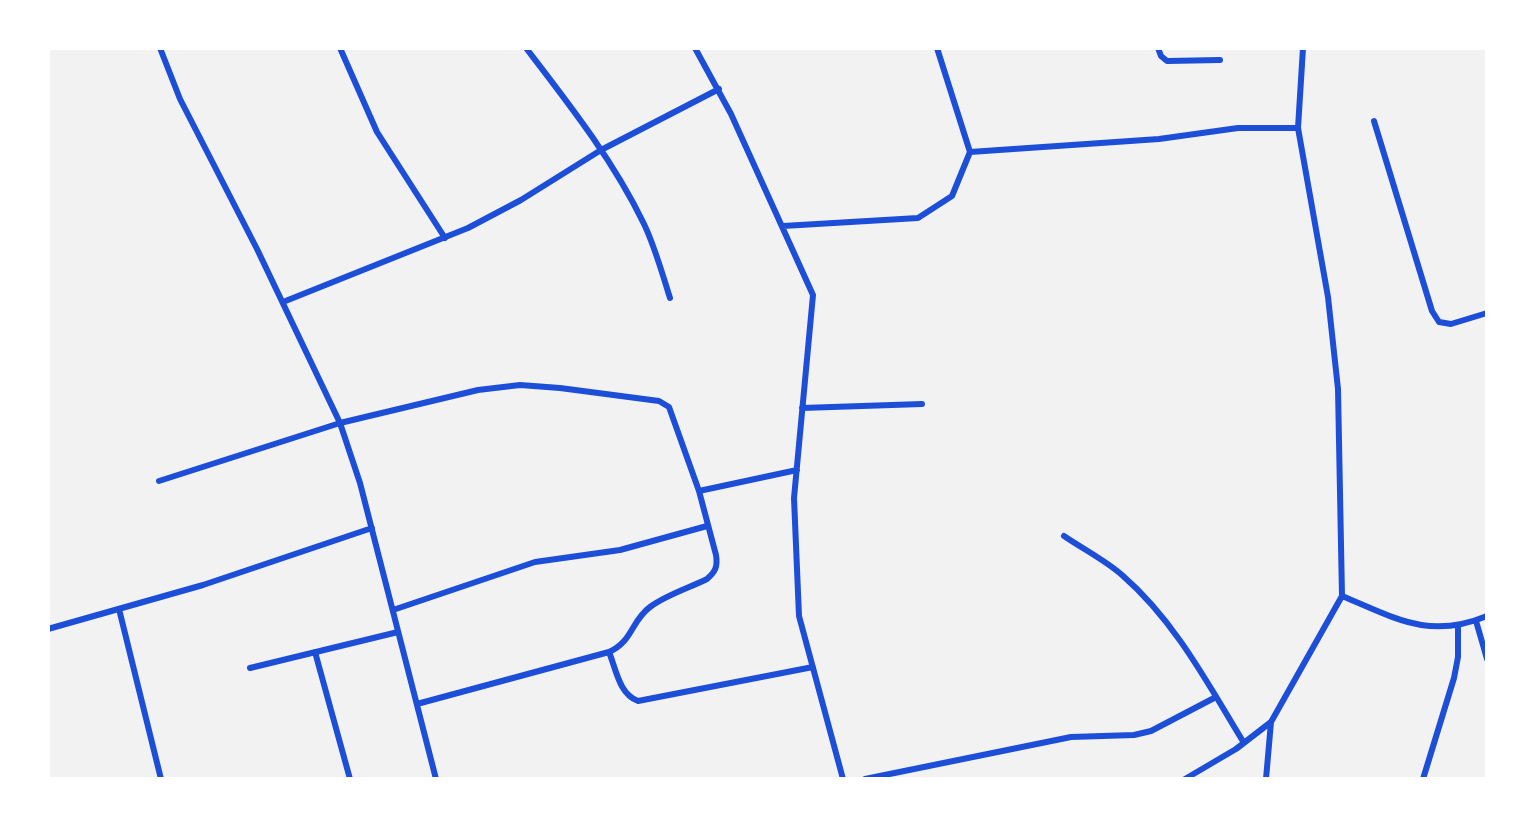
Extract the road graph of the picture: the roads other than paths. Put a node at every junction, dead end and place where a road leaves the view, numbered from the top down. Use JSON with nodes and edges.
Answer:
{"nodes":[{"id":1,"x":160,"y":48,"type":"edge"},
{"id":2,"x":340,"y":48,"type":"edge"},
{"id":3,"x":526,"y":48,"type":"edge"},
{"id":4,"x":695,"y":48,"type":"edge"},
{"id":5,"x":937,"y":48,"type":"edge"},
{"id":6,"x":1158,"y":48,"type":"edge"},
{"id":7,"x":1304,"y":48,"type":"edge"},
{"id":8,"x":1220,"y":60,"type":"dead end"},
{"id":9,"x":719,"y":89,"type":"junction"},
{"id":10,"x":1374,"y":121,"type":"dead end"},
{"id":11,"x":1298,"y":128,"type":"junction"},
{"id":12,"x":602,"y":150,"type":"junction"},
{"id":13,"x":970,"y":152,"type":"junction"},
{"id":14,"x":783,"y":226,"type":"junction"},
{"id":15,"x":445,"y":238,"type":"junction"},
{"id":16,"x":670,"y":298,"type":"dead end"},
{"id":17,"x":283,"y":302,"type":"junction"},
{"id":18,"x":1487,"y":313,"type":"edge"},
{"id":19,"x":922,"y":404,"type":"dead end"},
{"id":20,"x":802,"y":408,"type":"junction"},
{"id":21,"x":340,"y":423,"type":"junction"},
{"id":22,"x":797,"y":470,"type":"junction"},
{"id":23,"x":159,"y":481,"type":"dead end"},
{"id":24,"x":699,"y":491,"type":"junction"},
{"id":25,"x":707,"y":526,"type":"junction"},
{"id":26,"x":372,"y":528,"type":"junction"},
{"id":27,"x":1064,"y":536,"type":"dead end"},
{"id":28,"x":1342,"y":596,"type":"junction"},
{"id":29,"x":119,"y":609,"type":"junction"},
{"id":30,"x":393,"y":610,"type":"junction"},
{"id":31,"x":1487,"y":616,"type":"edge"},
{"id":32,"x":1476,"y":621,"type":"junction"},
{"id":33,"x":1458,"y":625,"type":"junction"},
{"id":34,"x":48,"y":628,"type":"edge"},
{"id":35,"x":398,"y":632,"type":"junction"},
{"id":36,"x":315,"y":652,"type":"junction"},
{"id":37,"x":609,"y":652,"type":"junction"},
{"id":38,"x":1487,"y":659,"type":"edge"},
{"id":39,"x":813,"y":667,"type":"junction"},
{"id":40,"x":250,"y":668,"type":"dead end"},
{"id":41,"x":1216,"y":697,"type":"junction"},
{"id":42,"x":417,"y":704,"type":"junction"},
{"id":43,"x":1271,"y":722,"type":"junction"},
{"id":44,"x":1244,"y":743,"type":"junction"},
{"id":45,"x":161,"y":779,"type":"edge"},
{"id":46,"x":350,"y":779,"type":"edge"},
{"id":47,"x":436,"y":779,"type":"edge"},
{"id":48,"x":843,"y":779,"type":"edge"},
{"id":49,"x":866,"y":779,"type":"edge"},
{"id":50,"x":1185,"y":779,"type":"edge"},
{"id":51,"x":1266,"y":779,"type":"edge"},
{"id":52,"x":1423,"y":779,"type":"edge"}],
"edges":[{"from":1,"to":17,"type":"street"},
{"from":2,"to":15,"type":"street"},
{"from":3,"to":12,"type":"street"},
{"from":4,"to":9,"type":"street"},
{"from":5,"to":13,"type":"street"},
{"from":6,"to":8,"type":"street"},
{"from":7,"to":11,"type":"street"},
{"from":9,"to":12,"type":"street"},
{"from":9,"to":14,"type":"street"},
{"from":10,"to":18,"type":"street"},
{"from":11,"to":13,"type":"street"},
{"from":11,"to":28,"type":"street"},
{"from":12,"to":15,"type":"street"},
{"from":12,"to":16,"type":"street"},
{"from":13,"to":14,"type":"street"},
{"from":14,"to":20,"type":"street"},
{"from":15,"to":17,"type":"street"},
{"from":17,"to":21,"type":"street"},
{"from":19,"to":20,"type":"street"},
{"from":20,"to":22,"type":"street"},
{"from":21,"to":23,"type":"street"},
{"from":21,"to":24,"type":"street"},
{"from":21,"to":26,"type":"street"},
{"from":22,"to":24,"type":"street"},
{"from":22,"to":39,"type":"street"},
{"from":24,"to":25,"type":"street"},
{"from":25,"to":30,"type":"street"},
{"from":25,"to":37,"type":"street"},
{"from":26,"to":29,"type":"street"},
{"from":26,"to":30,"type":"street"},
{"from":27,"to":41,"type":"street"},
{"from":28,"to":33,"type":"street"},
{"from":28,"to":43,"type":"street"},
{"from":29,"to":34,"type":"street"},
{"from":29,"to":45,"type":"street"},
{"from":30,"to":35,"type":"street"},
{"from":31,"to":32,"type":"street"},
{"from":32,"to":33,"type":"street"},
{"from":32,"to":38,"type":"street"},
{"from":33,"to":52,"type":"street"},
{"from":35,"to":36,"type":"street"},
{"from":35,"to":42,"type":"street"},
{"from":36,"to":40,"type":"street"},
{"from":36,"to":46,"type":"street"},
{"from":37,"to":39,"type":"street"},
{"from":37,"to":42,"type":"street"},
{"from":39,"to":48,"type":"street"},
{"from":41,"to":44,"type":"street"},
{"from":41,"to":49,"type":"street"},
{"from":42,"to":47,"type":"street"},
{"from":43,"to":44,"type":"street"},
{"from":43,"to":51,"type":"street"},
{"from":44,"to":50,"type":"street"}]}
